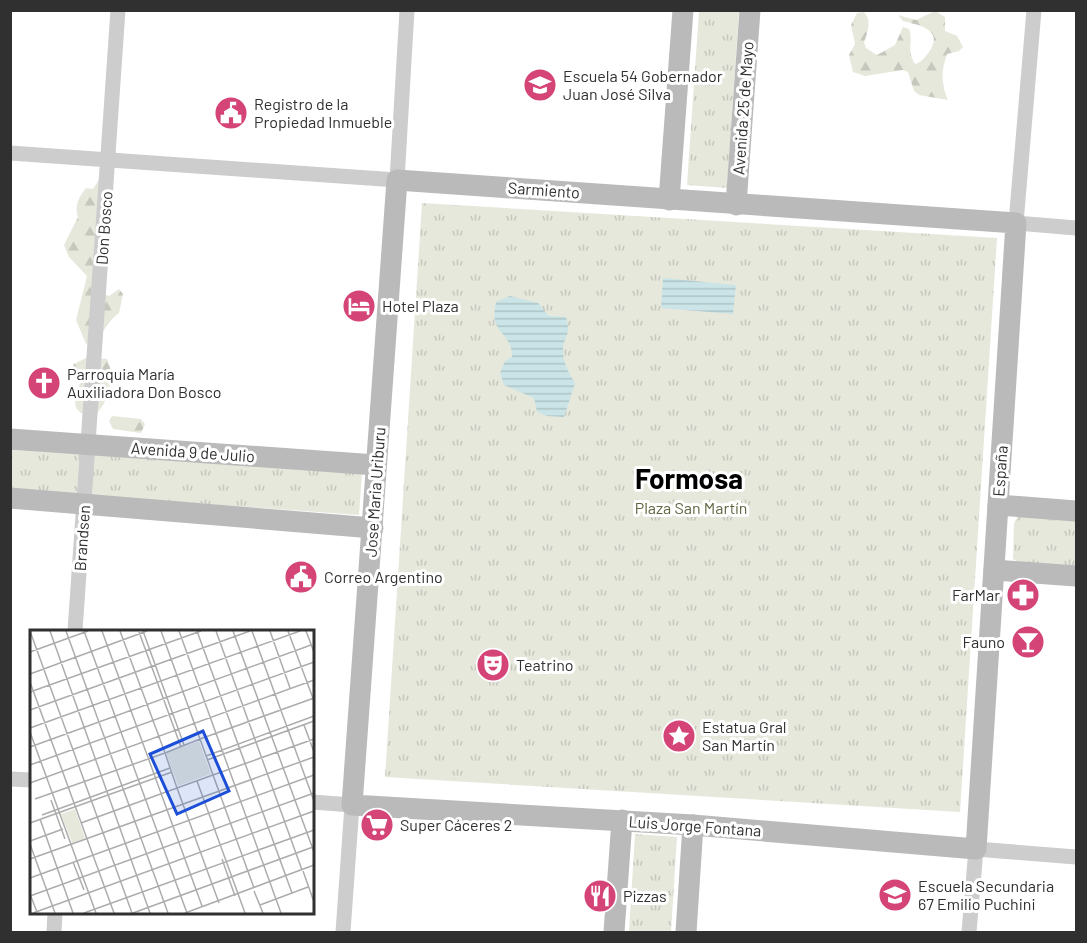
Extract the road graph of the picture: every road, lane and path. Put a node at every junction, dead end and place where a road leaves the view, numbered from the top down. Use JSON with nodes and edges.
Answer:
{"nodes":[{"id":1,"x":118,"y":10,"type":"edge"},
{"id":2,"x":407,"y":10,"type":"edge"},
{"id":3,"x":683,"y":10,"type":"edge"},
{"id":4,"x":750,"y":10,"type":"edge"},
{"id":5,"x":1034,"y":10,"type":"edge"},
{"id":6,"x":10,"y":153,"type":"edge"},
{"id":7,"x":109,"y":159,"type":"junction"},
{"id":8,"x":397,"y":180,"type":"junction"},
{"id":9,"x":669,"y":200,"type":"junction"},
{"id":10,"x":736,"y":205,"type":"junction"},
{"id":11,"x":1016,"y":223,"type":"junction"},
{"id":12,"x":1077,"y":228,"type":"edge"},
{"id":13,"x":10,"y":439,"type":"edge"},
{"id":14,"x":88,"y":444,"type":"junction"},
{"id":15,"x":376,"y":465,"type":"junction"},
{"id":16,"x":10,"y":498,"type":"edge"},
{"id":17,"x":84,"y":503,"type":"junction"},
{"id":18,"x":998,"y":505,"type":"junction"},
{"id":19,"x":1077,"y":511,"type":"edge"},
{"id":20,"x":372,"y":528,"type":"junction"},
{"id":21,"x":994,"y":570,"type":"junction"},
{"id":22,"x":1077,"y":576,"type":"edge"},
{"id":23,"x":75,"y":630,"type":"edge"},
{"id":24,"x":10,"y":779,"type":"edge"},
{"id":25,"x":30,"y":780,"type":"edge"},
{"id":26,"x":314,"y":802,"type":"edge"},
{"id":27,"x":352,"y":805,"type":"junction"},
{"id":28,"x":622,"y":820,"type":"junction"},
{"id":29,"x":693,"y":825,"type":"junction"},
{"id":30,"x":976,"y":849,"type":"junction"},
{"id":31,"x":1077,"y":857,"type":"edge"},
{"id":32,"x":55,"y":913,"type":"edge"},
{"id":33,"x":54,"y":933,"type":"edge"},
{"id":34,"x":343,"y":933,"type":"edge"},
{"id":35,"x":614,"y":933,"type":"edge"},
{"id":36,"x":686,"y":933,"type":"edge"},
{"id":37,"x":969,"y":933,"type":"edge"}],
"edges":[{"from":1,"to":7,"type":"street","name":"Don Bosco"},
{"from":2,"to":8,"type":"street"},
{"from":3,"to":9,"type":"main road"},
{"from":4,"to":10,"type":"main road","name":"Avenida 25 de Mayo"},
{"from":5,"to":11,"type":"street","name":"España"},
{"from":6,"to":7,"type":"street","name":"Sarmiento"},
{"from":7,"to":8,"type":"street","name":"Sarmiento"},
{"from":7,"to":14,"type":"street","name":"Don Bosco"},
{"from":8,"to":9,"type":"main road","name":"Sarmiento"},
{"from":8,"to":15,"type":"main road","name":"Jose Maria Uriburu"},
{"from":9,"to":10,"type":"main road","name":"Sarmiento"},
{"from":10,"to":11,"type":"main road","name":"Sarmiento"},
{"from":11,"to":12,"type":"street","name":"Sarmiento"},
{"from":11,"to":18,"type":"main road","name":"España"},
{"from":13,"to":14,"type":"main road","name":"Avenida 9 de Julio"},
{"from":14,"to":15,"type":"main road","name":"Avenida 9 de Julio"},
{"from":14,"to":17,"type":"street","name":"Brandsen"},
{"from":15,"to":20,"type":"main road","name":"Jose Maria Uriburu"},
{"from":16,"to":17,"type":"main road"},
{"from":17,"to":20,"type":"main road"},
{"from":17,"to":23,"type":"street","name":"Brandsen"},
{"from":18,"to":19,"type":"main road"},
{"from":18,"to":21,"type":"main road","name":"España"},
{"from":20,"to":27,"type":"main road","name":"Jose Maria Uriburu"},
{"from":21,"to":22,"type":"main road"},
{"from":21,"to":30,"type":"main road","name":"España"},
{"from":24,"to":25,"type":"street"},
{"from":26,"to":27,"type":"street","name":"Luis Jorge Fontana"},
{"from":27,"to":28,"type":"main road","name":"Luis Jorge Fontana"},
{"from":27,"to":34,"type":"street"},
{"from":28,"to":29,"type":"main road","name":"Luis Jorge Fontana"},
{"from":28,"to":35,"type":"main road"},
{"from":29,"to":30,"type":"main road","name":"Luis Jorge Fontana"},
{"from":29,"to":36,"type":"main road"},
{"from":30,"to":31,"type":"street","name":"Luis Jorge Fontana"},
{"from":30,"to":37,"type":"street","name":"España"},
{"from":32,"to":33,"type":"street"}]}
